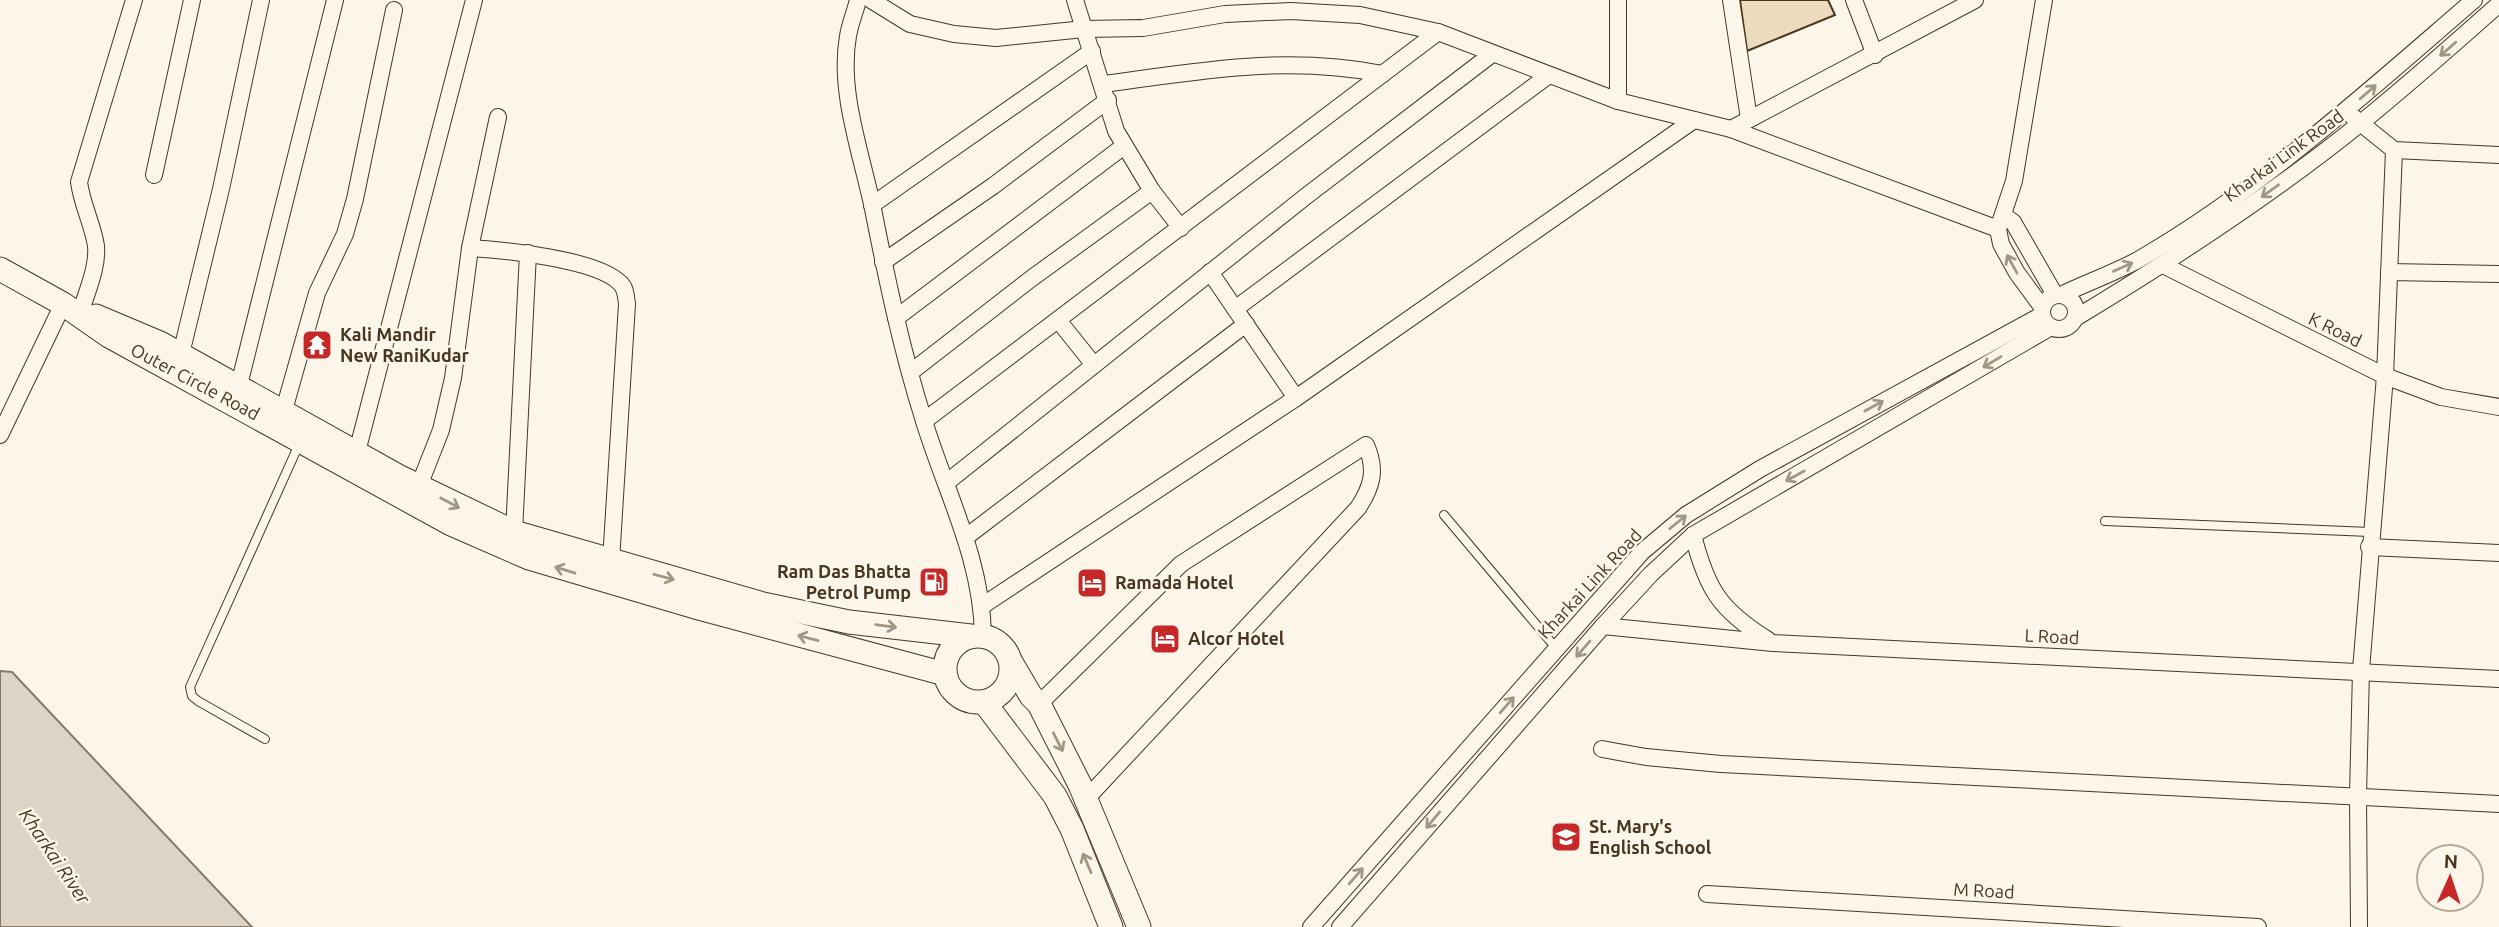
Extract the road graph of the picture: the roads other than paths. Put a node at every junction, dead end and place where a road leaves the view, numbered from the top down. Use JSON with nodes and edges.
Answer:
{"nodes":[{"id":1,"x":134,"y":0,"type":"edge"},
{"id":2,"x":192,"y":0,"type":"edge"},
{"id":3,"x":261,"y":0,"type":"edge"},
{"id":4,"x":335,"y":0,"type":"edge"},
{"id":5,"x":474,"y":0,"type":"edge"},
{"id":6,"x":858,"y":0,"type":"edge"},
{"id":7,"x":871,"y":0,"type":"edge"},
{"id":8,"x":1075,"y":0,"type":"edge"},
{"id":9,"x":1618,"y":0,"type":"edge"},
{"id":10,"x":1731,"y":0,"type":"edge"},
{"id":11,"x":1854,"y":0,"type":"edge"},
{"id":12,"x":1975,"y":0,"type":"edge"},
{"id":13,"x":2044,"y":0,"type":"edge"},
{"id":14,"x":2474,"y":0,"type":"edge"},
{"id":15,"x":2499,"y":4,"type":"edge"},
{"id":16,"x":1315,"y":6,"type":"edge"},
{"id":17,"x":394,"y":10,"type":"dead end"},
{"id":18,"x":1084,"y":29,"type":"junction"},
{"id":19,"x":1438,"y":32,"type":"junction"},
{"id":20,"x":1092,"y":51,"type":"junction"},
{"id":21,"x":1492,"y":54,"type":"junction"},
{"id":22,"x":1875,"y":55,"type":"junction"},
{"id":23,"x":1383,"y":74,"type":"junction"},
{"id":24,"x":1549,"y":75,"type":"junction"},
{"id":25,"x":1106,"y":92,"type":"junction"},
{"id":26,"x":1618,"y":101,"type":"junction"},
{"id":27,"x":2346,"y":111,"type":"junction"},
{"id":28,"x":498,"y":117,"type":"dead end"},
{"id":29,"x":1748,"y":119,"type":"junction"},
{"id":30,"x":1695,"y":120,"type":"junction"},
{"id":31,"x":2360,"y":124,"type":"junction"},
{"id":32,"x":1731,"y":129,"type":"junction"},
{"id":33,"x":1124,"y":146,"type":"junction"},
{"id":34,"x":2394,"y":149,"type":"junction"},
{"id":35,"x":2499,"y":155,"type":"edge"},
{"id":36,"x":154,"y":175,"type":"dead end"},
{"id":37,"x":1152,"y":191,"type":"junction"},
{"id":38,"x":872,"y":205,"type":"junction"},
{"id":39,"x":2000,"y":222,"type":"junction"},
{"id":40,"x":1181,"y":228,"type":"junction"},
{"id":41,"x":470,"y":248,"type":"junction"},
{"id":42,"x":528,"y":253,"type":"junction"},
{"id":43,"x":883,"y":262,"type":"junction"},
{"id":44,"x":2163,"y":265,"type":"junction"},
{"id":45,"x":0,"y":269,"type":"edge"},
{"id":46,"x":1210,"y":272,"type":"junction"},
{"id":47,"x":2389,"y":272,"type":"junction"},
{"id":48,"x":2499,"y":274,"type":"edge"},
{"id":49,"x":2058,"y":295,"type":"junction"},
{"id":50,"x":72,"y":307,"type":"junction"},
{"id":51,"x":1236,"y":309,"type":"junction"},
{"id":52,"x":2045,"y":316,"type":"junction"},
{"id":53,"x":2077,"y":317,"type":"junction"},
{"id":54,"x":896,"y":318,"type":"junction"},
{"id":55,"x":1058,"y":320,"type":"junction"},
{"id":56,"x":1246,"y":324,"type":"junction"},
{"id":57,"x":181,"y":354,"type":"junction"},
{"id":58,"x":1094,"y":365,"type":"junction"},
{"id":59,"x":911,"y":372,"type":"junction"},
{"id":60,"x":2385,"y":376,"type":"junction"},
{"id":61,"x":239,"y":385,"type":"junction"},
{"id":62,"x":1296,"y":398,"type":"junction"},
{"id":63,"x":2499,"y":407,"type":"edge"},
{"id":64,"x":284,"y":411,"type":"junction"},
{"id":65,"x":924,"y":421,"type":"junction"},
{"id":66,"x":0,"y":435,"type":"edge"},
{"id":67,"x":301,"y":439,"type":"junction"},
{"id":68,"x":357,"y":452,"type":"junction"},
{"id":69,"x":946,"y":483,"type":"junction"},
{"id":70,"x":419,"y":486,"type":"junction"},
{"id":71,"x":1444,"y":515,"type":"dead end"},
{"id":72,"x":2105,"y":521,"type":"dead end"},
{"id":73,"x":514,"y":532,"type":"junction"},
{"id":74,"x":1693,"y":535,"type":"junction"},
{"id":75,"x":966,"y":537,"type":"junction"},
{"id":76,"x":2370,"y":539,"type":"junction"},
{"id":77,"x":2499,"y":553,"type":"edge"},
{"id":78,"x":611,"y":561,"type":"junction"},
{"id":79,"x":982,"y":606,"type":"junction"},
{"id":80,"x":1603,"y":626,"type":"junction"},
{"id":81,"x":977,"y":636,"type":"junction"},
{"id":82,"x":1773,"y":643,"type":"junction"},
{"id":83,"x":1556,"y":648,"type":"junction"},
{"id":84,"x":1012,"y":662,"type":"junction"},
{"id":85,"x":2361,"y":670,"type":"junction"},
{"id":86,"x":945,"y":674,"type":"junction"},
{"id":87,"x":2499,"y":679,"type":"edge"},
{"id":88,"x":984,"y":702,"type":"junction"},
{"id":89,"x":1039,"y":704,"type":"junction"},
{"id":90,"x":265,"y":740,"type":"dead end"},
{"id":91,"x":1602,"y":749,"type":"dead end"},
{"id":92,"x":2358,"y":796,"type":"junction"},
{"id":93,"x":1086,"y":799,"type":"junction"},
{"id":94,"x":2499,"y":804,"type":"edge"},
{"id":95,"x":1707,"y":894,"type":"dead end"},
{"id":96,"x":1111,"y":927,"type":"edge"},
{"id":97,"x":1139,"y":927,"type":"edge"},
{"id":98,"x":1311,"y":927,"type":"edge"},
{"id":99,"x":1340,"y":927,"type":"edge"},
{"id":100,"x":2258,"y":927,"type":"edge"},
{"id":101,"x":2359,"y":927,"type":"edge"}],
"edges":[{"from":1,"to":50,"type":"street"},
{"from":2,"to":36,"type":"street"},
{"from":3,"to":57,"type":"street"},
{"from":4,"to":61,"type":"street"},
{"from":5,"to":68,"type":"street"},
{"from":6,"to":38,"type":"street"},
{"from":7,"to":18,"type":"street"},
{"from":8,"to":18,"type":"street"},
{"from":9,"to":26,"type":"street"},
{"from":10,"to":29,"type":"street"},
{"from":11,"to":22,"type":"street"},
{"from":12,"to":22,"type":"street"},
{"from":13,"to":39,"type":"street"},
{"from":27,"to":14,"type":"street","name":"Kharkai Link Road","one_way":true},
{"from":15,"to":31,"type":"street","name":"Kharkai Link Road","one_way":true},
{"from":16,"to":18,"type":"street"},
{"from":16,"to":19,"type":"street"},
{"from":17,"to":64,"type":"street"},
{"from":18,"to":20,"type":"street"},
{"from":19,"to":21,"type":"street"},
{"from":19,"to":23,"type":"street"},
{"from":20,"to":25,"type":"street"},
{"from":20,"to":38,"type":"street"},
{"from":21,"to":24,"type":"street"},
{"from":21,"to":46,"type":"street"},
{"from":22,"to":29,"type":"street"},
{"from":23,"to":25,"type":"street"},
{"from":23,"to":40,"type":"street"},
{"from":24,"to":26,"type":"street"},
{"from":24,"to":51,"type":"street"},
{"from":25,"to":33,"type":"street"},
{"from":25,"to":43,"type":"street"},
{"from":26,"to":30,"type":"street"},
{"from":27,"to":31,"type":"street"},
{"from":49,"to":27,"type":"street","name":"Kharkai Link Road","one_way":true},
{"from":28,"to":41,"type":"street"},
{"from":29,"to":32,"type":"street"},
{"from":30,"to":32,"type":"street"},
{"from":30,"to":62,"type":"street"},
{"from":31,"to":34,"type":"street"},
{"from":31,"to":44,"type":"street","name":"Kharkai Link Road","one_way":true},
{"from":32,"to":39,"type":"street"},
{"from":33,"to":37,"type":"street"},
{"from":33,"to":54,"type":"street"},
{"from":34,"to":35,"type":"street"},
{"from":34,"to":47,"type":"street"},
{"from":37,"to":40,"type":"street"},
{"from":37,"to":59,"type":"street"},
{"from":38,"to":43,"type":"street"},
{"from":39,"to":49,"type":"street"},
{"from":52,"to":39,"type":"street","one_way":true},
{"from":40,"to":55,"type":"street"},
{"from":41,"to":42,"type":"street"},
{"from":41,"to":70,"type":"street"},
{"from":42,"to":73,"type":"street"},
{"from":42,"to":78,"type":"street"},
{"from":43,"to":54,"type":"street"},
{"from":44,"to":53,"type":"street","name":"Kharkai Link Road"},
{"from":44,"to":60,"type":"street","name":"K Road"},
{"from":45,"to":50,"type":"main road","name":"Outer Circle Road"},
{"from":46,"to":51,"type":"street"},
{"from":46,"to":58,"type":"street"},
{"from":47,"to":48,"type":"street"},
{"from":47,"to":60,"type":"street"},
{"from":49,"to":52,"type":"street","name":"Kharkai Link Road"},
{"from":49,"to":53,"type":"street"},
{"from":50,"to":57,"type":"main road"},
{"from":50,"to":66,"type":"street"},
{"from":50,"to":67,"type":"main road","name":"Outer Circle Road"},
{"from":51,"to":56,"type":"street"},
{"from":52,"to":53,"type":"street","name":"Kharkai Link Road"},
{"from":52,"to":74,"type":"street","one_way":true},
{"from":83,"to":52,"type":"street","name":"Kharkai Link Road","one_way":true},
{"from":54,"to":59,"type":"street"},
{"from":55,"to":58,"type":"street"},
{"from":55,"to":65,"type":"street"},
{"from":56,"to":62,"type":"street"},
{"from":56,"to":75,"type":"street"},
{"from":57,"to":61,"type":"main road"},
{"from":58,"to":69,"type":"street"},
{"from":59,"to":65,"type":"street"},
{"from":60,"to":63,"type":"street","name":"K Road"},
{"from":60,"to":76,"type":"street"},
{"from":61,"to":64,"type":"main road"},
{"from":62,"to":79,"type":"street"},
{"from":64,"to":68,"type":"main road"},
{"from":65,"to":69,"type":"street"},
{"from":86,"to":67,"type":"main road","name":"Outer Circle Road","one_way":true},
{"from":67,"to":90,"type":"lane"},
{"from":68,"to":70,"type":"main road"},
{"from":69,"to":75,"type":"street"},
{"from":70,"to":73,"type":"main road","one_way":true},
{"from":71,"to":83,"type":"lane"},
{"from":72,"to":76,"type":"lane"},
{"from":73,"to":78,"type":"main road"},
{"from":74,"to":80,"type":"street"},
{"from":74,"to":82,"type":"street"},
{"from":75,"to":79,"type":"street"},
{"from":76,"to":77,"type":"street"},
{"from":76,"to":85,"type":"street"},
{"from":78,"to":81,"type":"main road","one_way":true},
{"from":79,"to":81,"type":"street"},
{"from":80,"to":82,"type":"street","name":"L Road"},
{"from":80,"to":99,"type":"street","one_way":true},
{"from":81,"to":84,"type":"main road"},
{"from":81,"to":86,"type":"main road"},
{"from":82,"to":85,"type":"street","name":"L Road"},
{"from":98,"to":83,"type":"street","name":"Kharkai Link Road","one_way":true},
{"from":84,"to":88,"type":"main road"},
{"from":84,"to":89,"type":"main road"},
{"from":85,"to":87,"type":"street","name":"L Road"},
{"from":85,"to":92,"type":"street"},
{"from":86,"to":88,"type":"main road"},
{"from":96,"to":88,"type":"main road","one_way":true},
{"from":89,"to":93,"type":"main road","one_way":true},
{"from":89,"to":93,"type":"street"},
{"from":91,"to":92,"type":"street"},
{"from":92,"to":94,"type":"street"},
{"from":92,"to":101,"type":"street"},
{"from":93,"to":97,"type":"main road"},
{"from":95,"to":100,"type":"street","name":"M Road"}]}
